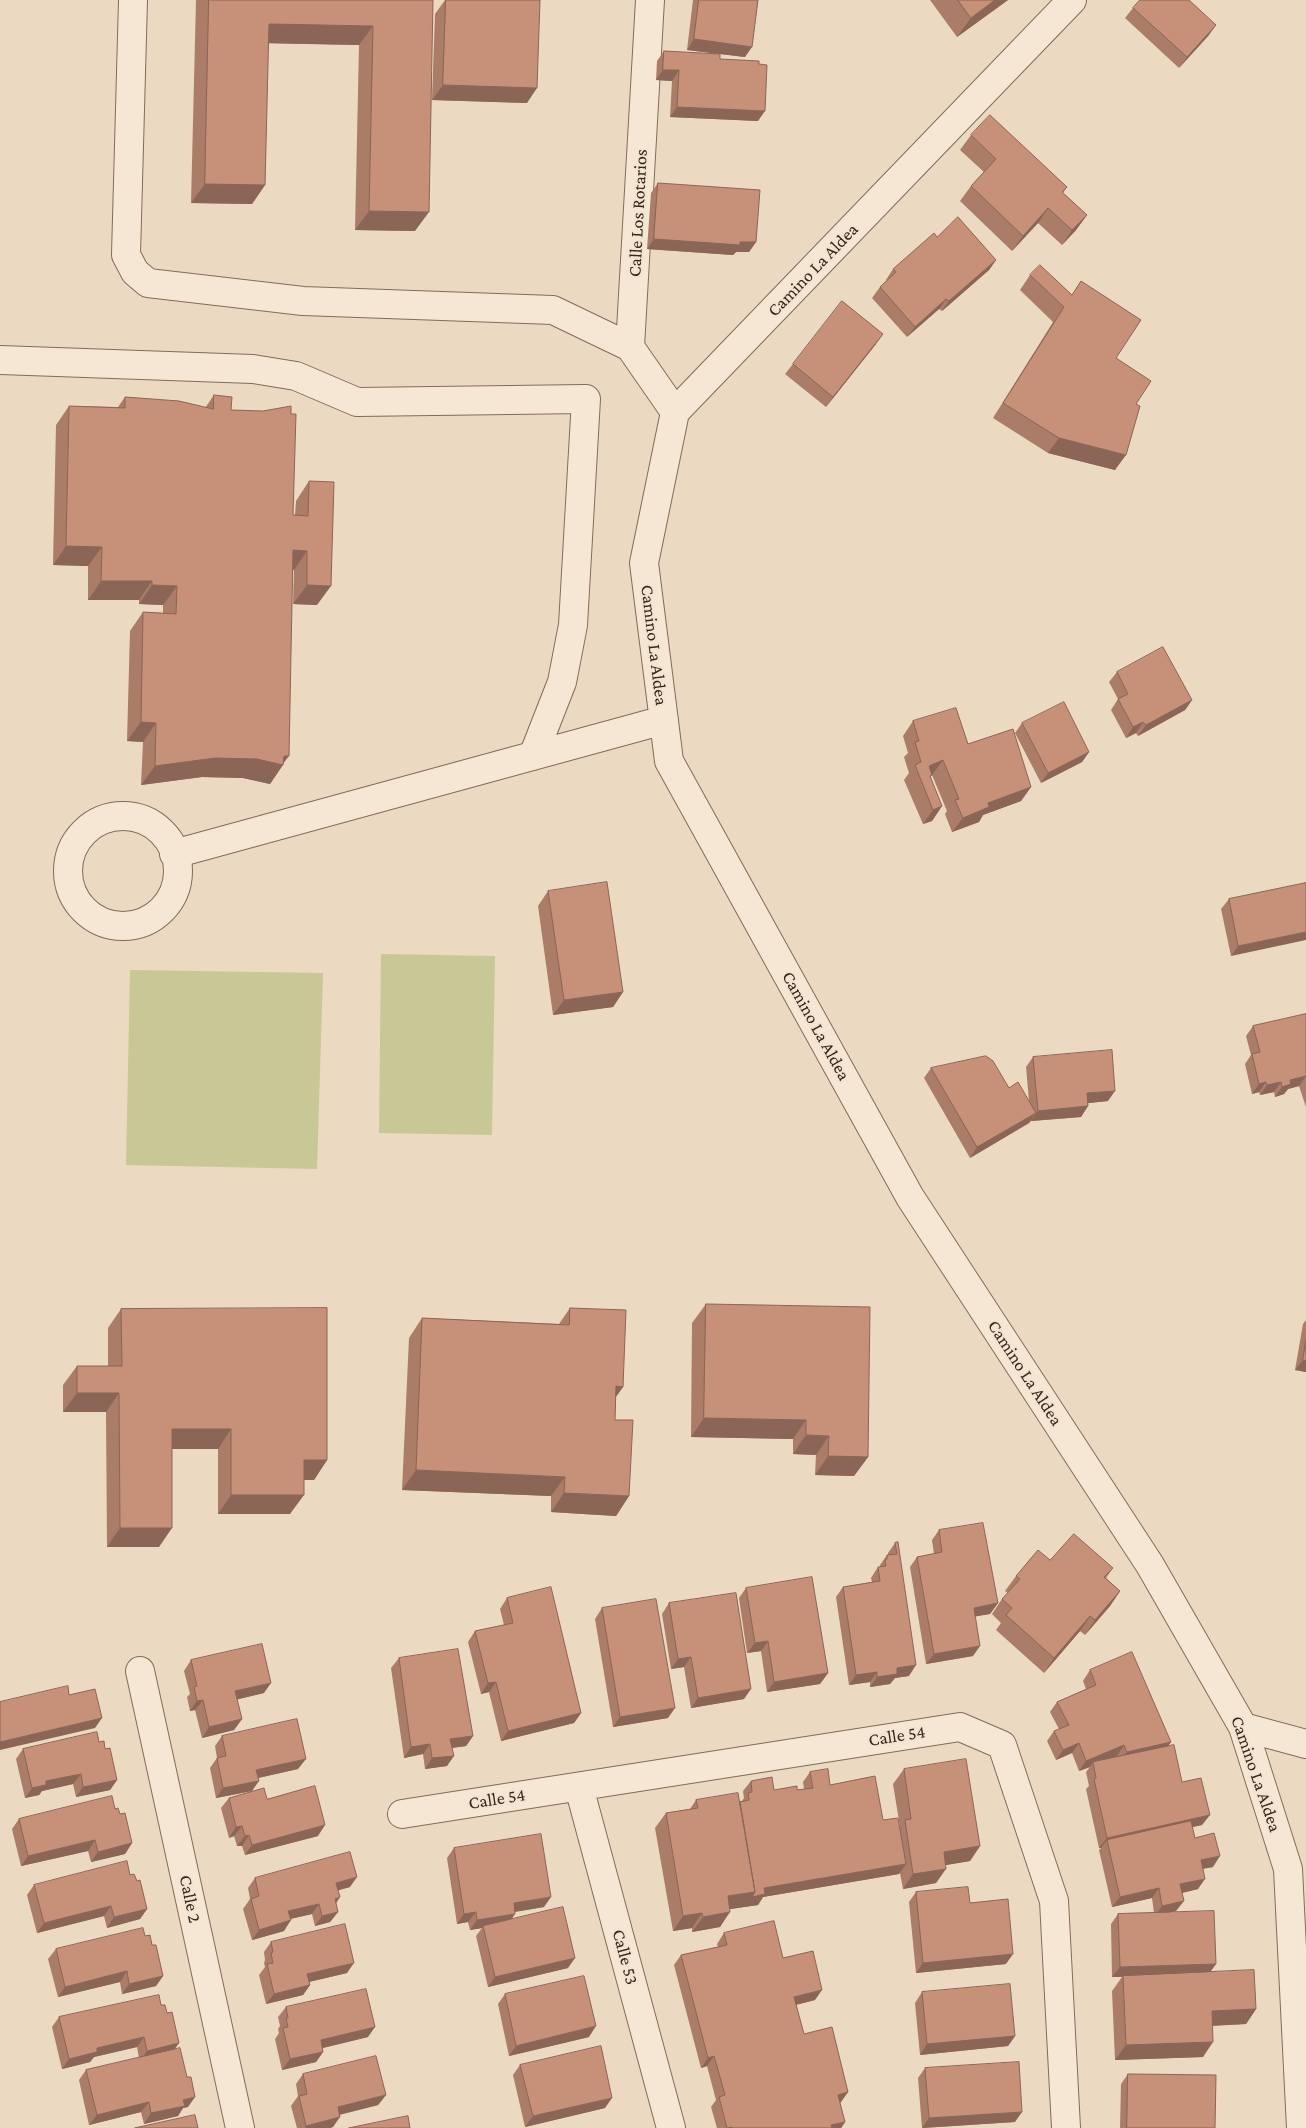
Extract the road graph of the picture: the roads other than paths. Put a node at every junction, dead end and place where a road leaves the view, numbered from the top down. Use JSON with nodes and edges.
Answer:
{"nodes":[{"id":1,"x":133,"y":0,"type":"edge"},
{"id":2,"x":650,"y":0,"type":"edge"},
{"id":3,"x":1072,"y":0,"type":"edge"},
{"id":4,"x":630,"y":347,"type":"junction"},
{"id":5,"x":0,"y":360,"type":"edge"},
{"id":6,"x":675,"y":412,"type":"junction"},
{"id":7,"x":664,"y":720,"type":"junction"},
{"id":8,"x":533,"y":756,"type":"junction"},
{"id":9,"x":174,"y":854,"type":"dead end"},
{"id":10,"x":140,"y":1671,"type":"dead end"},
{"id":11,"x":1243,"y":1726,"type":"junction"},
{"id":12,"x":1306,"y":1744,"type":"edge"},
{"id":13,"x":579,"y":1787,"type":"junction"},
{"id":14,"x":402,"y":1814,"type":"dead end"},
{"id":15,"x":240,"y":2128,"type":"edge"},
{"id":16,"x":671,"y":2128,"type":"edge"},
{"id":17,"x":1066,"y":2128,"type":"edge"},
{"id":18,"x":1301,"y":2128,"type":"edge"}],
"edges":[{"from":1,"to":4,"type":"street"},
{"from":2,"to":4,"type":"street","name":"Calle Los Rotarios"},
{"from":3,"to":6,"type":"street","name":"Camino La Aldea"},
{"from":4,"to":6,"type":"street"},
{"from":5,"to":8,"type":"street"},
{"from":6,"to":7,"type":"street","name":"Camino La Aldea"},
{"from":7,"to":8,"type":"street"},
{"from":7,"to":11,"type":"street","name":"Camino La Aldea"},
{"from":8,"to":9,"type":"street"},
{"from":10,"to":15,"type":"street","name":"Calle 2"},
{"from":11,"to":12,"type":"street"},
{"from":11,"to":18,"type":"street","name":"Camino La Aldea"},
{"from":13,"to":14,"type":"street","name":"Calle 54"},
{"from":13,"to":16,"type":"street","name":"Calle 53"},
{"from":13,"to":17,"type":"street","name":"Calle 54"}]}
